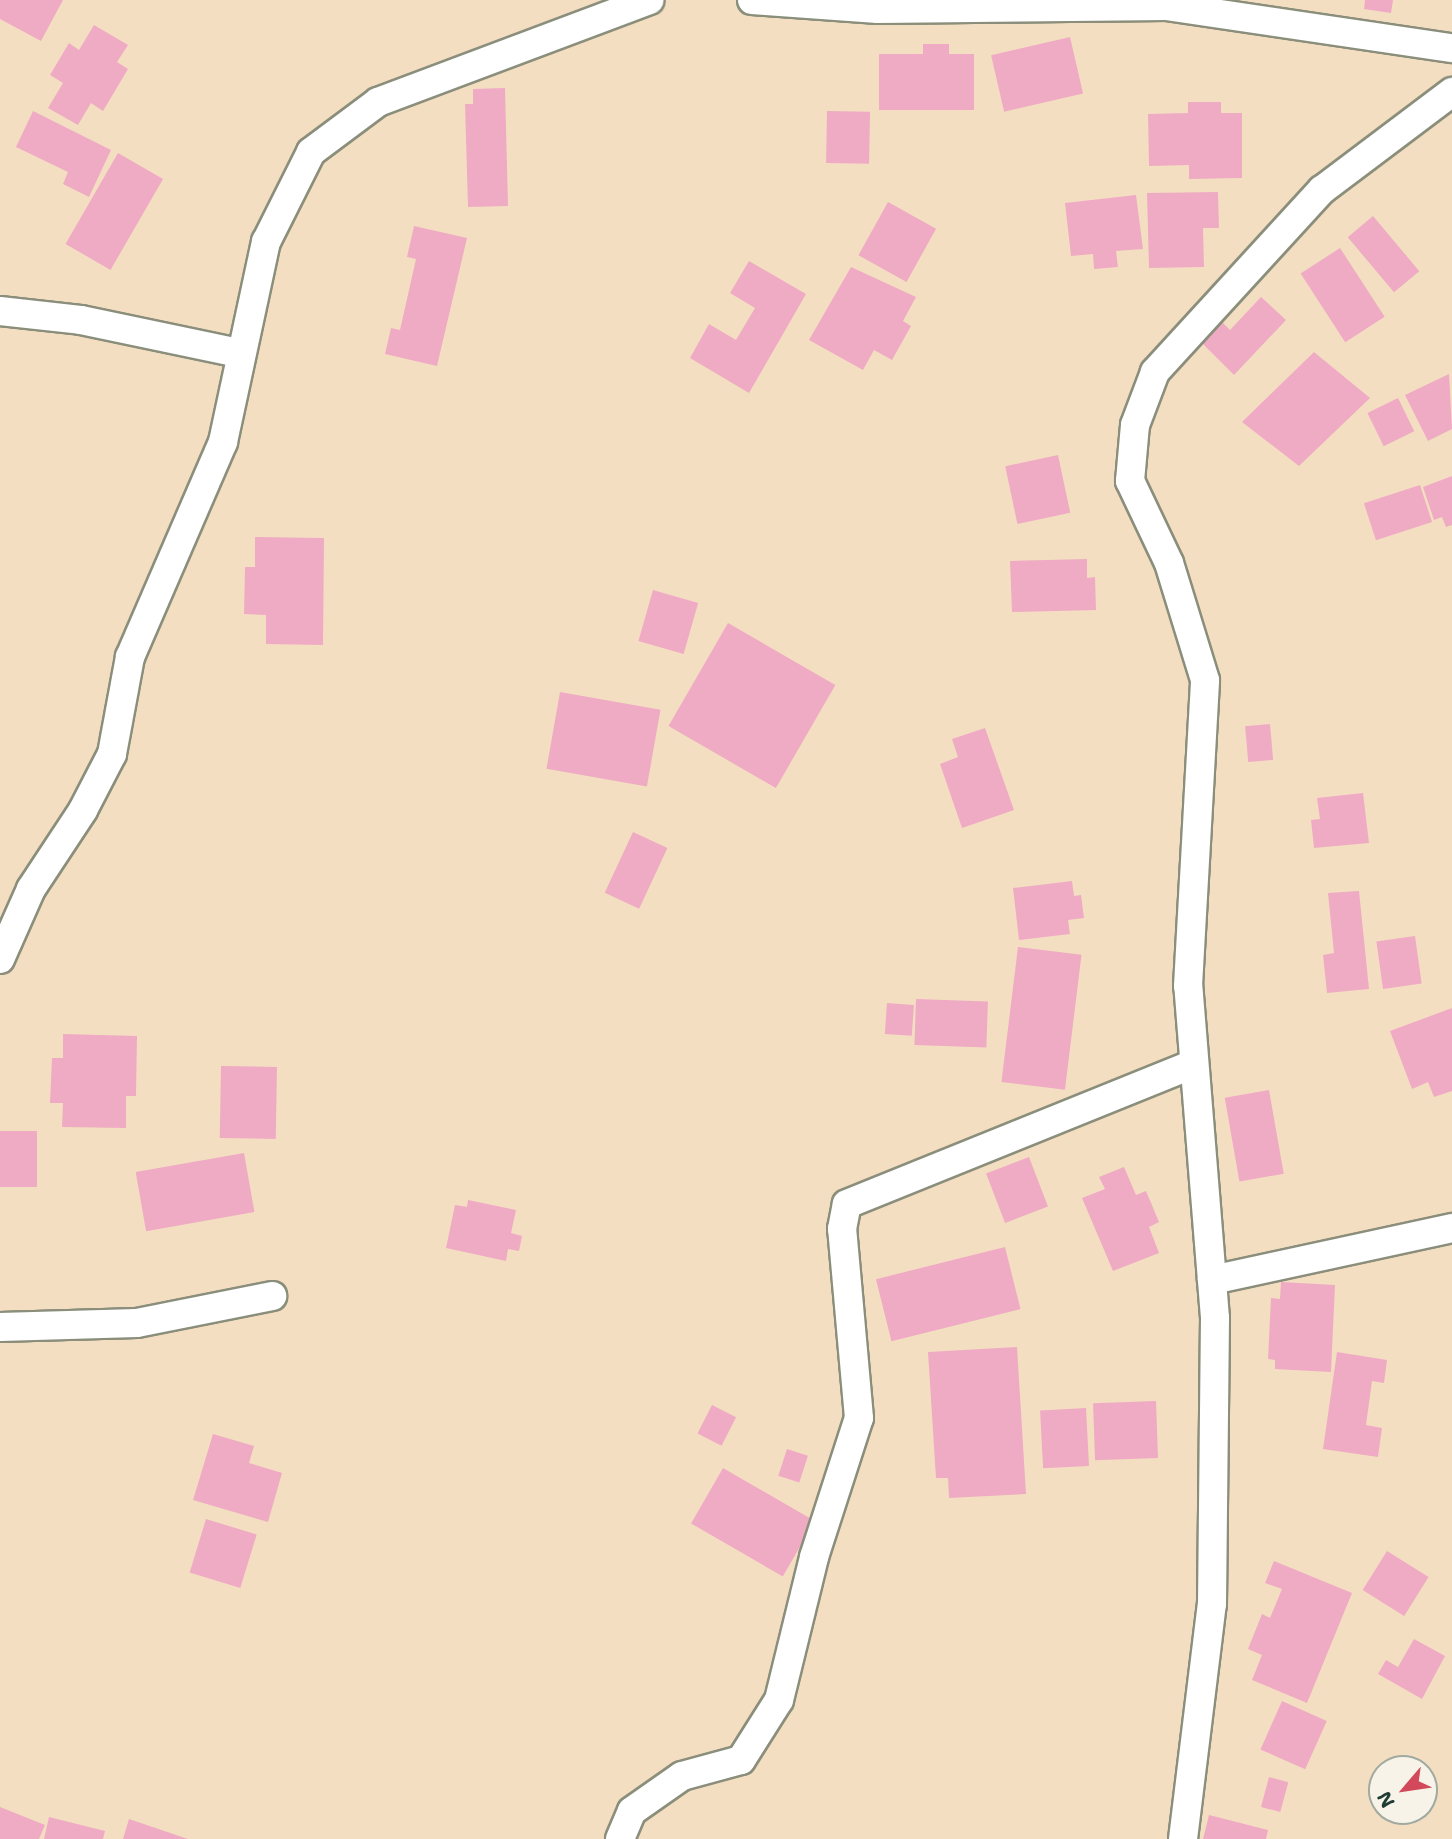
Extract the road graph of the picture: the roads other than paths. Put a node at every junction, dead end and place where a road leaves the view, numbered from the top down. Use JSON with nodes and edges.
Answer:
{"nodes":[{"id":1,"x":649,"y":0,"type":"edge"},
{"id":2,"x":752,"y":0,"type":"edge"},
{"id":3,"x":1452,"y":48,"type":"edge"},
{"id":4,"x":1452,"y":92,"type":"edge"},
{"id":5,"x":0,"y":312,"type":"edge"},
{"id":6,"x":239,"y":353,"type":"junction"},
{"id":7,"x":0,"y":959,"type":"edge"},
{"id":8,"x":1193,"y":1064,"type":"junction"},
{"id":9,"x":1452,"y":1228,"type":"edge"},
{"id":10,"x":1212,"y":1280,"type":"junction"},
{"id":11,"x":272,"y":1296,"type":"dead end"},
{"id":12,"x":0,"y":1327,"type":"edge"},
{"id":13,"x":620,"y":1839,"type":"edge"},
{"id":14,"x":1183,"y":1839,"type":"edge"}],
"edges":[{"from":1,"to":6,"type":"street"},
{"from":2,"to":3,"type":"street"},
{"from":4,"to":8,"type":"street"},
{"from":5,"to":6,"type":"street"},
{"from":6,"to":7,"type":"street"},
{"from":8,"to":10,"type":"street"},
{"from":8,"to":13,"type":"street"},
{"from":9,"to":10,"type":"street"},
{"from":10,"to":14,"type":"street"},
{"from":11,"to":12,"type":"street"}]}
